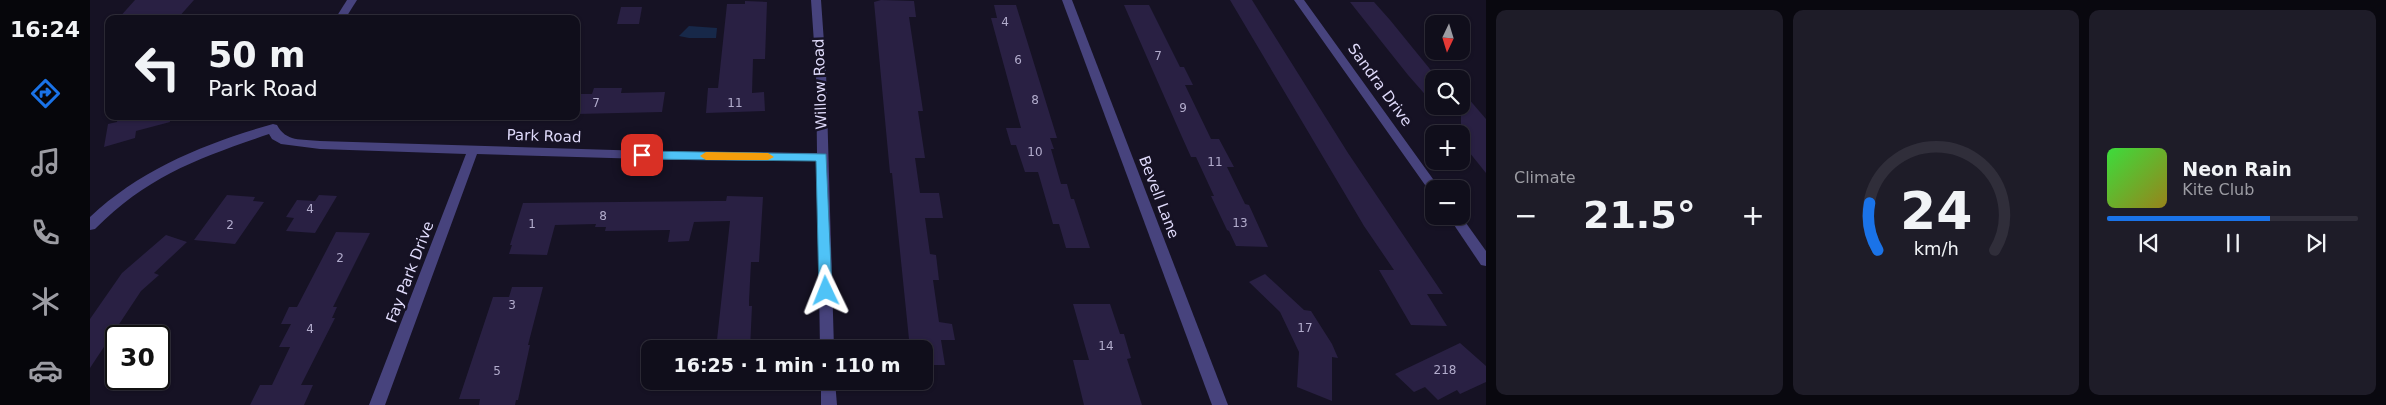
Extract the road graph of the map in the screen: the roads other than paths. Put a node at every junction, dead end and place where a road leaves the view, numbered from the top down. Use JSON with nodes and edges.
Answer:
{"nodes":[{"id":1,"x":352,"y":0,"type":"edge"},
{"id":2,"x":816,"y":0,"type":"edge"},
{"id":3,"x":1067,"y":0,"type":"edge"},
{"id":4,"x":1299,"y":0,"type":"edge"},
{"id":5,"x":343,"y":15,"type":"edge"},
{"id":6,"x":275,"y":122,"type":"edge"},
{"id":7,"x":473,"y":150,"type":"junction"},
{"id":8,"x":822,"y":157,"type":"junction"},
{"id":9,"x":1428,"y":180,"type":"edge"},
{"id":10,"x":90,"y":225,"type":"edge"},
{"id":11,"x":1460,"y":225,"type":"edge"},
{"id":12,"x":1486,"y":261,"type":"edge"},
{"id":13,"x":827,"y":340,"type":"edge"},
{"id":14,"x":828,"y":390,"type":"edge"},
{"id":15,"x":377,"y":405,"type":"edge"},
{"id":16,"x":829,"y":405,"type":"edge"},
{"id":17,"x":1220,"y":405,"type":"edge"}],
"edges":[{"from":1,"to":5,"type":"street"},
{"from":2,"to":8,"type":"street","name":"Willow Road"},
{"from":3,"to":17,"type":"street","name":"Bevell Lane"},
{"from":4,"to":9,"type":"street","name":"Sandra Drive"},
{"from":6,"to":7,"type":"street","name":"Park Road"},
{"from":6,"to":10,"type":"street"},
{"from":7,"to":8,"type":"street","name":"Park Road"},
{"from":7,"to":15,"type":"street","name":"Fay Park Drive"},
{"from":8,"to":13,"type":"street","name":"Willow Road"},
{"from":11,"to":12,"type":"street"},
{"from":14,"to":16,"type":"street"}]}
